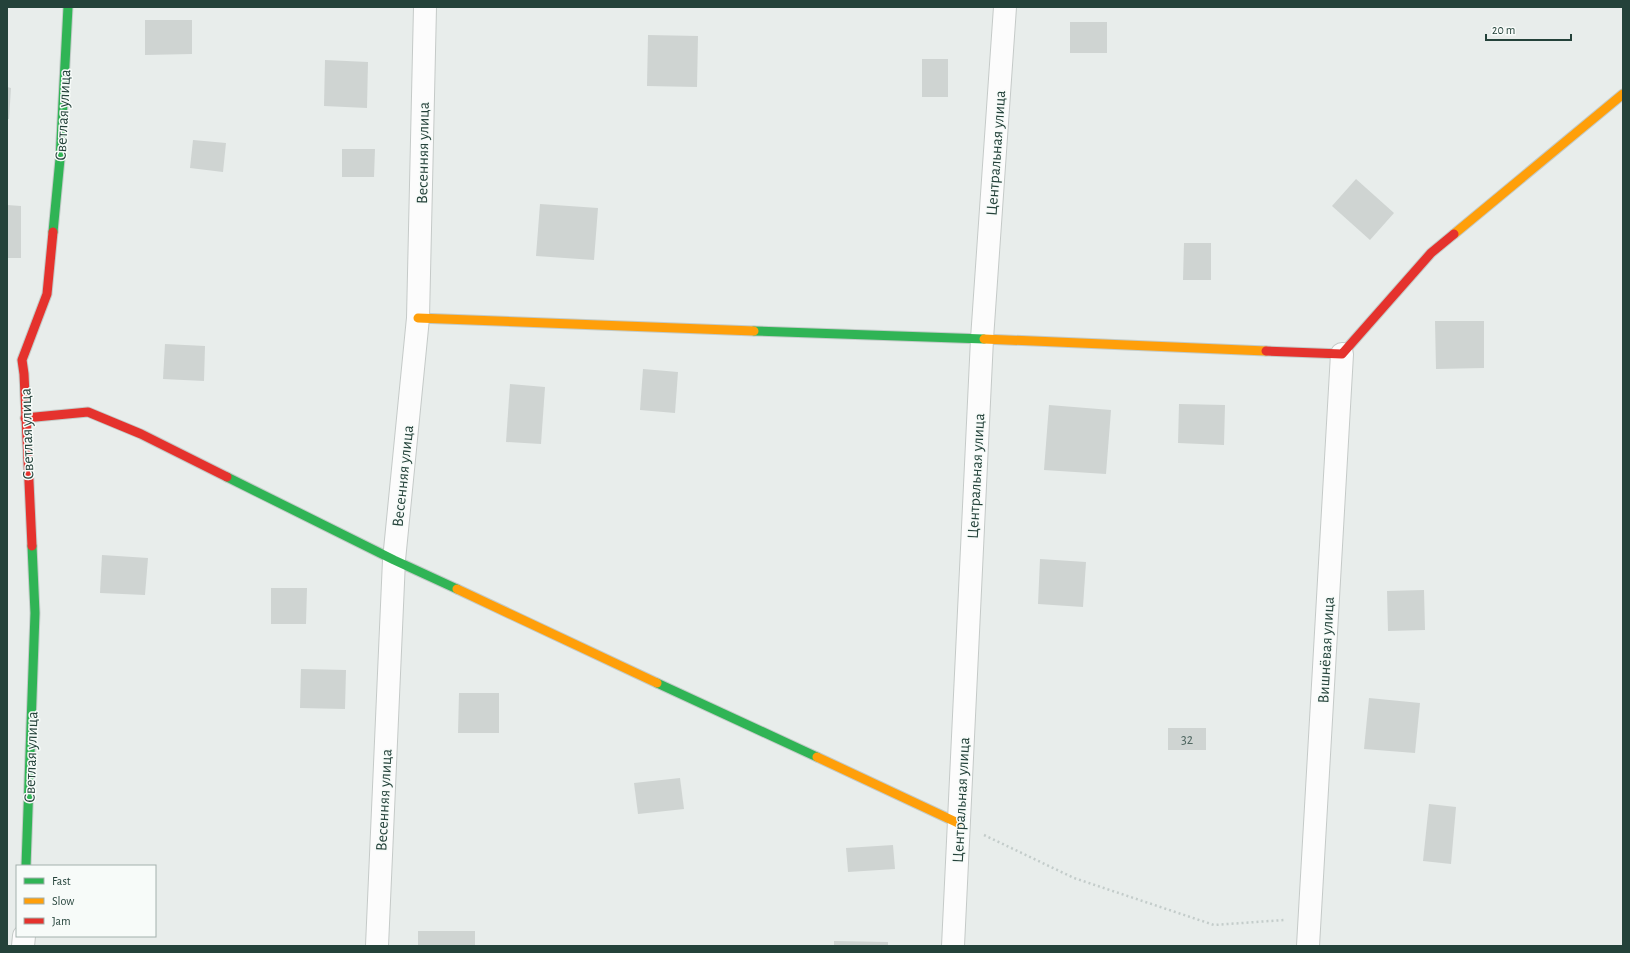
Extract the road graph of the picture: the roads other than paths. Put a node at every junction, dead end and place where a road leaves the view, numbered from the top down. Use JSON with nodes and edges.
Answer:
{"nodes":[{"id":1,"x":68,"y":7,"type":"edge"},
{"id":2,"x":425,"y":7,"type":"edge"},
{"id":3,"x":1005,"y":7,"type":"edge"},
{"id":4,"x":1623,"y":94,"type":"edge"},
{"id":5,"x":418,"y":318,"type":"junction"},
{"id":6,"x":982,"y":339,"type":"junction"},
{"id":7,"x":1342,"y":354,"type":"junction"},
{"id":8,"x":25,"y":418,"type":"junction"},
{"id":9,"x":394,"y":560,"type":"junction"},
{"id":10,"x":958,"y":823,"type":"junction"},
{"id":11,"x":26,"y":865,"type":"edge"},
{"id":12,"x":377,"y":946,"type":"edge"},
{"id":13,"x":953,"y":946,"type":"edge"},
{"id":14,"x":1308,"y":946,"type":"edge"}],
"edges":[{"from":1,"to":8,"type":"street","name":"Светлая улица"},
{"from":2,"to":5,"type":"street","name":"Весенняя улица"},
{"from":3,"to":6,"type":"street","name":"Центральная улица"},
{"from":4,"to":7,"type":"street"},
{"from":5,"to":6,"type":"street"},
{"from":5,"to":9,"type":"street","name":"Весенняя улица"},
{"from":6,"to":7,"type":"street"},
{"from":6,"to":10,"type":"street","name":"Центральная улица"},
{"from":7,"to":14,"type":"street","name":"Вишнёвая улица"},
{"from":8,"to":9,"type":"street"},
{"from":8,"to":11,"type":"street","name":"Светлая улица"},
{"from":9,"to":10,"type":"street"},
{"from":9,"to":12,"type":"street","name":"Весенняя улица"},
{"from":10,"to":13,"type":"street","name":"Центральная улица"}]}
